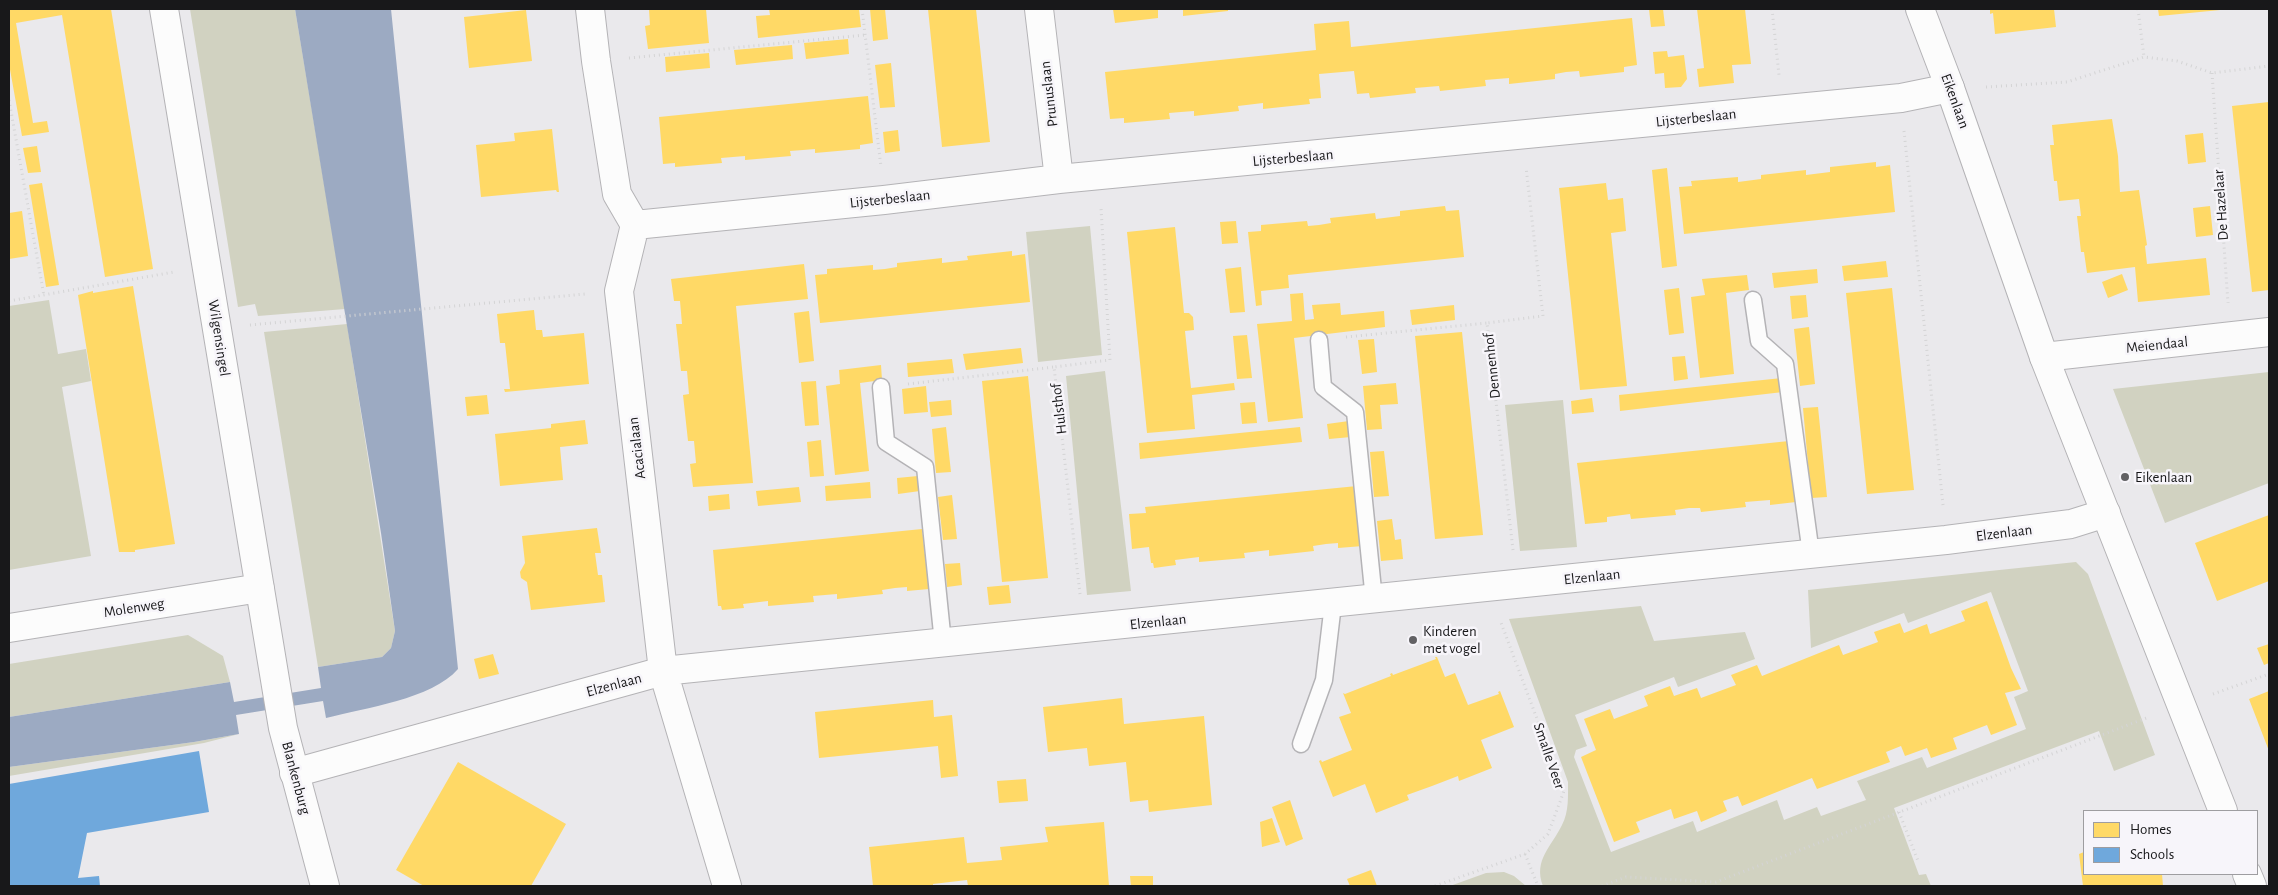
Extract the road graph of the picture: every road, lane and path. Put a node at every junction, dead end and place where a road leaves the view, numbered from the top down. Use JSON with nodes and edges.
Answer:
{"nodes":[{"id":1,"x":164,"y":9,"type":"edge"},
{"id":2,"x":590,"y":9,"type":"edge"},
{"id":3,"x":862,"y":9,"type":"edge"},
{"id":4,"x":1040,"y":9,"type":"edge"},
{"id":5,"x":1772,"y":9,"type":"edge"},
{"id":6,"x":1920,"y":9,"type":"edge"},
{"id":7,"x":2138,"y":9,"type":"edge"},
{"id":8,"x":865,"y":34,"type":"junction"},
{"id":9,"x":2144,"y":57,"type":"junction"},
{"id":10,"x":596,"y":61,"type":"junction"},
{"id":11,"x":2269,"y":66,"type":"edge"},
{"id":12,"x":2212,"y":73,"type":"junction"},
{"id":13,"x":1950,"y":88,"type":"junction"},
{"id":14,"x":1901,"y":98,"type":"junction"},
{"id":15,"x":9,"y":100,"type":"edge"},
{"id":16,"x":1782,"y":110,"type":"junction"},
{"id":17,"x":1523,"y":136,"type":"junction"},
{"id":18,"x":1099,"y":176,"type":"junction"},
{"id":19,"x":1058,"y":179,"type":"junction"},
{"id":20,"x":884,"y":200,"type":"junction"},
{"id":21,"x":635,"y":225,"type":"junction"},
{"id":22,"x":207,"y":266,"type":"junction"},
{"id":23,"x":619,"y":291,"type":"junction"},
{"id":24,"x":44,"y":296,"type":"junction"},
{"id":25,"x":1753,"y":300,"type":"dead end"},
{"id":26,"x":9,"y":301,"type":"edge"},
{"id":27,"x":1488,"y":323,"type":"junction"},
{"id":28,"x":217,"y":328,"type":"junction"},
{"id":29,"x":2269,"y":332,"type":"edge"},
{"id":30,"x":2230,"y":336,"type":"junction"},
{"id":31,"x":1319,"y":340,"type":"joint"},
{"id":32,"x":2044,"y":357,"type":"junction"},
{"id":33,"x":1054,"y":367,"type":"junction"},
{"id":34,"x":880,"y":387,"type":"joint"},
{"id":35,"x":2106,"y":513,"type":"junction"},
{"id":36,"x":1946,"y":540,"type":"junction"},
{"id":37,"x":1811,"y":554,"type":"junction"},
{"id":38,"x":1517,"y":585,"type":"junction"},
{"id":39,"x":260,"y":588,"type":"junction"},
{"id":40,"x":1487,"y":588,"type":"junction"},
{"id":41,"x":1374,"y":600,"type":"junction"},
{"id":42,"x":1333,"y":604,"type":"junction"},
{"id":43,"x":9,"y":628,"type":"edge"},
{"id":44,"x":1084,"y":629,"type":"junction"},
{"id":45,"x":942,"y":643,"type":"junction"},
{"id":46,"x":273,"y":668,"type":"joint"},
{"id":47,"x":663,"y":671,"type":"junction"},
{"id":48,"x":2269,"y":674,"type":"edge"},
{"id":49,"x":2182,"y":705,"type":"junction"},
{"id":50,"x":1301,"y":744,"type":"dead end"},
{"id":51,"x":294,"y":773,"type":"junction"},
{"id":52,"x":2223,"y":810,"type":"edge"},
{"id":53,"x":1899,"y":812,"type":"junction"},
{"id":54,"x":1525,"y":854,"type":"junction"},
{"id":55,"x":1918,"y":861,"type":"dead end"},
{"id":56,"x":325,"y":886,"type":"edge"},
{"id":57,"x":727,"y":886,"type":"edge"},
{"id":58,"x":1435,"y":886,"type":"edge"},
{"id":59,"x":1538,"y":886,"type":"edge"},
{"id":60,"x":1602,"y":886,"type":"edge"}],
"edges":[{"from":1,"to":22,"type":"street","name":"Wilgensingel"},
{"from":2,"to":10,"type":"street"},
{"from":3,"to":8,"type":"path"},
{"from":4,"to":19,"type":"street","name":"Prunuslaan"},
{"from":5,"to":16,"type":"path"},
{"from":6,"to":13,"type":"street","name":"Eikenlaan"},
{"from":7,"to":9,"type":"path"},
{"from":8,"to":10,"type":"path"},
{"from":8,"to":20,"type":"path"},
{"from":9,"to":12,"type":"path"},
{"from":9,"to":13,"type":"path"},
{"from":10,"to":21,"type":"street"},
{"from":11,"to":12,"type":"path"},
{"from":12,"to":30,"type":"path","name":"De Hazelaar"},
{"from":13,"to":14,"type":"street","name":"Lijsterbeslaan"},
{"from":13,"to":32,"type":"street","name":"Eikenlaan"},
{"from":14,"to":16,"type":"street","name":"Lijsterbeslaan"},
{"from":14,"to":36,"type":"path"},
{"from":15,"to":24,"type":"path"},
{"from":16,"to":17,"type":"street","name":"Lijsterbeslaan"},
{"from":17,"to":18,"type":"street","name":"Lijsterbeslaan"},
{"from":17,"to":27,"type":"path","name":"Dennenhof"},
{"from":18,"to":19,"type":"street","name":"Lijsterbeslaan"},
{"from":18,"to":33,"type":"path","name":"Hulsthof"},
{"from":19,"to":20,"type":"street","name":"Lijsterbeslaan"},
{"from":20,"to":21,"type":"street","name":"Lijsterbeslaan"},
{"from":21,"to":23,"type":"street","name":"Acacialaan"},
{"from":22,"to":24,"type":"path"},
{"from":22,"to":28,"type":"street","name":"Wilgensingel"},
{"from":23,"to":28,"type":"path"},
{"from":23,"to":47,"type":"street","name":"Acacialaan"},
{"from":24,"to":26,"type":"path"},
{"from":25,"to":37,"type":"lane"},
{"from":27,"to":31,"type":"path"},
{"from":27,"to":38,"type":"path","name":"Dennenhof"},
{"from":28,"to":39,"type":"street","name":"Wilgensingel"},
{"from":29,"to":30,"type":"street","name":"Meiendaal"},
{"from":30,"to":32,"type":"street","name":"Meiendaal"},
{"from":31,"to":41,"type":"lane"},
{"from":32,"to":35,"type":"street","name":"Eikenlaan"},
{"from":33,"to":34,"type":"path"},
{"from":33,"to":44,"type":"path","name":"Hulsthof"},
{"from":34,"to":45,"type":"lane"},
{"from":35,"to":36,"type":"street","name":"Elzenlaan"},
{"from":35,"to":49,"type":"street","name":"Eikenlaan"},
{"from":36,"to":37,"type":"street","name":"Elzenlaan"},
{"from":37,"to":38,"type":"street","name":"Elzenlaan"},
{"from":38,"to":40,"type":"street","name":"Elzenlaan"},
{"from":39,"to":43,"type":"street","name":"Molenweg"},
{"from":39,"to":46,"type":"street","name":"Wilgensingel"},
{"from":40,"to":41,"type":"street","name":"Elzenlaan"},
{"from":40,"to":54,"type":"path","name":"Smalle Veer"},
{"from":41,"to":42,"type":"street","name":"Elzenlaan"},
{"from":42,"to":44,"type":"street","name":"Elzenlaan"},
{"from":42,"to":50,"type":"lane"},
{"from":44,"to":45,"type":"street","name":"Elzenlaan"},
{"from":45,"to":47,"type":"street","name":"Elzenlaan"},
{"from":46,"to":51,"type":"street","name":"Blankenburg"},
{"from":47,"to":51,"type":"street","name":"Elzenlaan"},
{"from":47,"to":57,"type":"street","name":"Acacialaan"},
{"from":48,"to":49,"type":"path"},
{"from":49,"to":52,"type":"street","name":"Eikenlaan"},
{"from":49,"to":53,"type":"path"},
{"from":51,"to":56,"type":"street","name":"Blankenburg"},
{"from":53,"to":55,"type":"path"},
{"from":53,"to":60,"type":"path"},
{"from":54,"to":58,"type":"path","name":"Smalle Veer"},
{"from":54,"to":59,"type":"path"}]}
